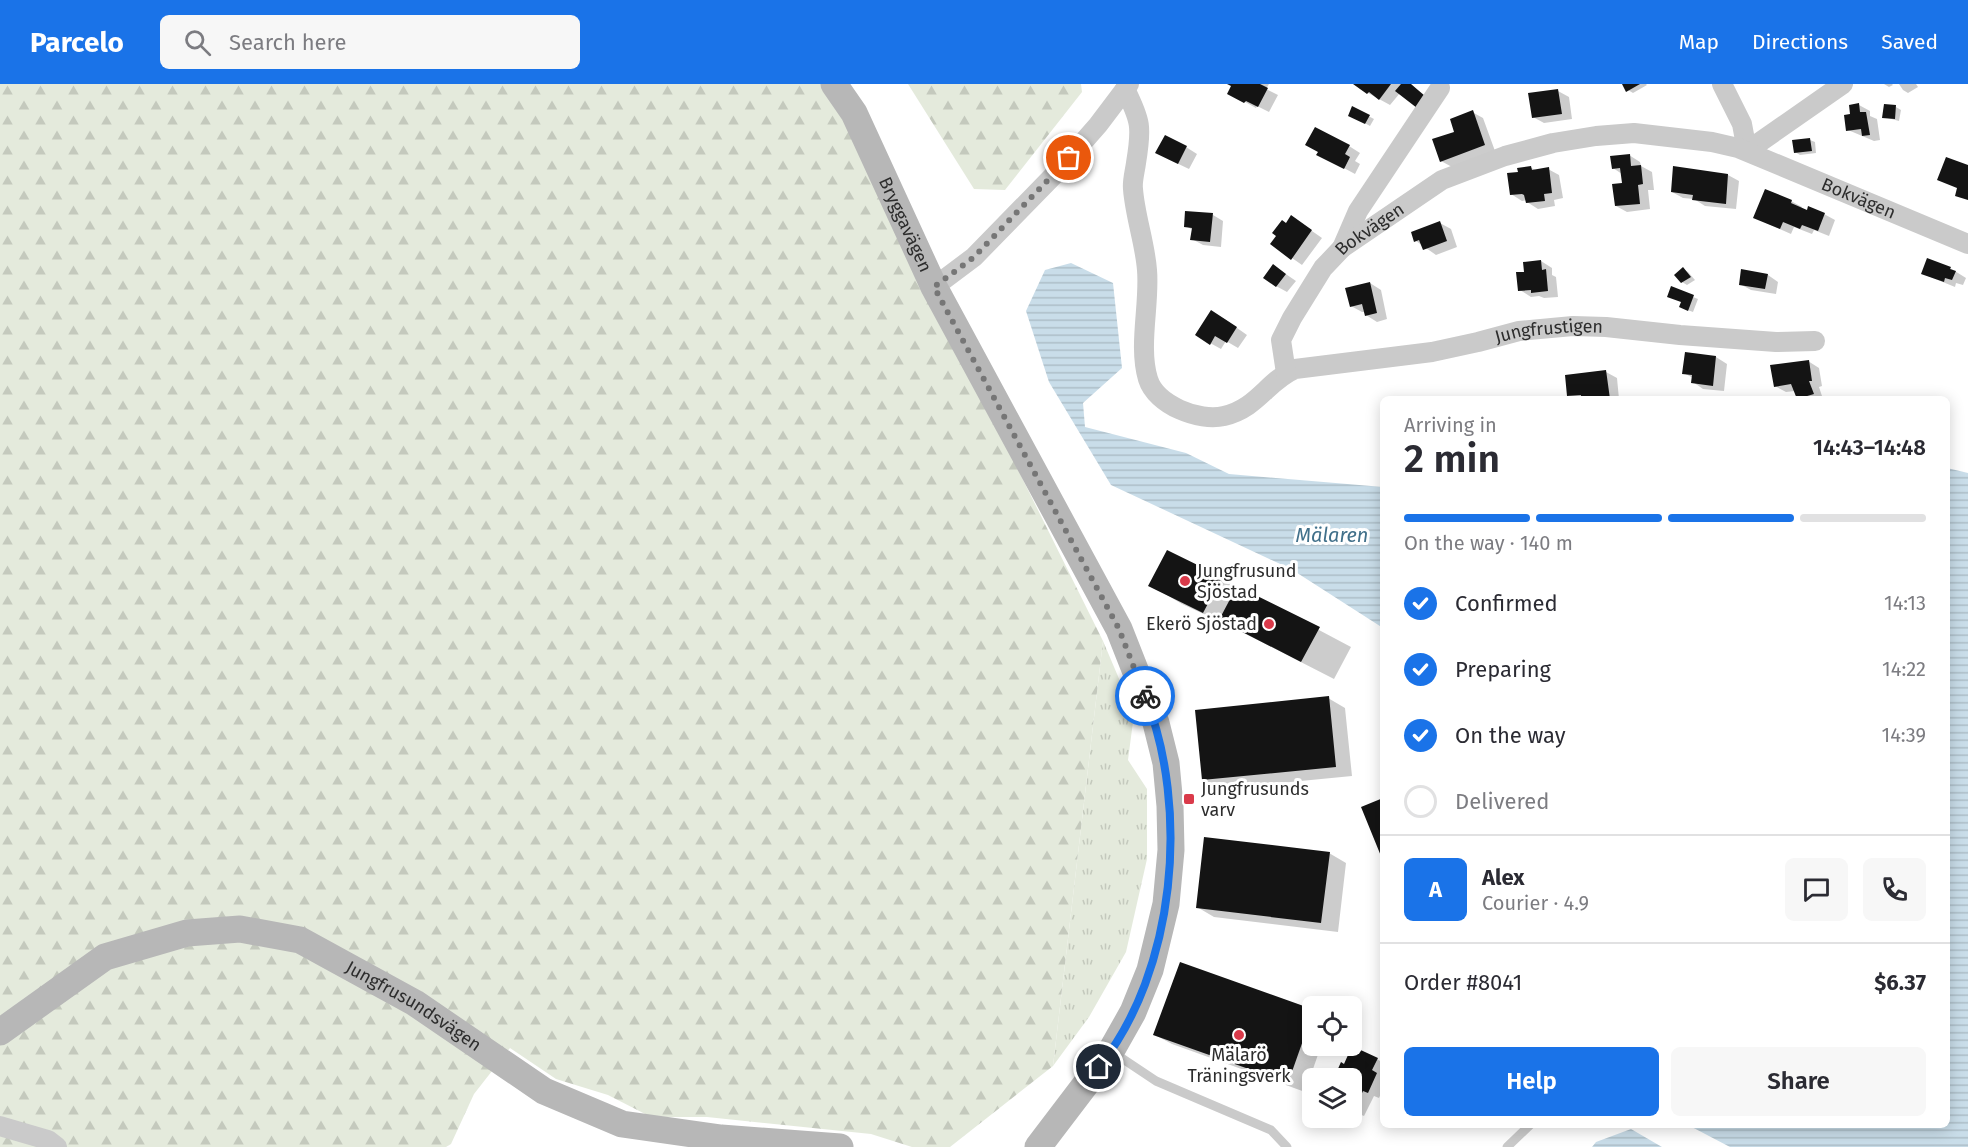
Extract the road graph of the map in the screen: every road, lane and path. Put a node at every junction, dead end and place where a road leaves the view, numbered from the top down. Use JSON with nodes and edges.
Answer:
{"nodes":[{"id":1,"x":834,"y":84,"type":"edge"},
{"id":2,"x":1722,"y":84,"type":"edge"},
{"id":3,"x":1843,"y":84,"type":"edge"},
{"id":4,"x":1127,"y":86,"type":"edge"},
{"id":5,"x":1440,"y":88,"type":"dead end"},
{"id":6,"x":1746,"y":151,"type":"junction"},
{"id":7,"x":1968,"y":244,"type":"edge"},
{"id":8,"x":1342,"y":248,"type":"junction"},
{"id":9,"x":934,"y":287,"type":"junction"},
{"id":10,"x":1815,"y":341,"type":"dead end"},
{"id":11,"x":1286,"y":373,"type":"junction"},
{"id":12,"x":0,"y":1032,"type":"edge"},
{"id":13,"x":1111,"y":1051,"type":"junction"},
{"id":14,"x":0,"y":1126,"type":"edge"},
{"id":15,"x":1527,"y":1128,"type":"edge"},
{"id":16,"x":57,"y":1147,"type":"edge"},
{"id":17,"x":840,"y":1147,"type":"edge"},
{"id":18,"x":1038,"y":1147,"type":"edge"},
{"id":19,"x":1287,"y":1147,"type":"edge"},
{"id":20,"x":1508,"y":1147,"type":"edge"}],
"edges":[{"from":1,"to":9,"type":"main road","name":"Bryggavägen"},
{"from":2,"to":6,"type":"street"},
{"from":3,"to":6,"type":"street"},
{"from":4,"to":9,"type":"street"},
{"from":4,"to":11,"type":"street"},
{"from":5,"to":8,"type":"street"},
{"from":6,"to":7,"type":"street","name":"Bokvägen"},
{"from":6,"to":8,"type":"street","name":"Bokvägen"},
{"from":8,"to":11,"type":"street","name":"Bokvägen"},
{"from":9,"to":13,"type":"main road","name":"Bryggavägen"},
{"from":10,"to":11,"type":"street","name":"Jungfrustigen"},
{"from":12,"to":17,"type":"main road","name":"Jungfrusundsvägen"},
{"from":13,"to":18,"type":"main road","name":"Bryggavägen"},
{"from":13,"to":19,"type":"lane"},
{"from":14,"to":16,"type":"street"},
{"from":15,"to":20,"type":"lane"}]}
